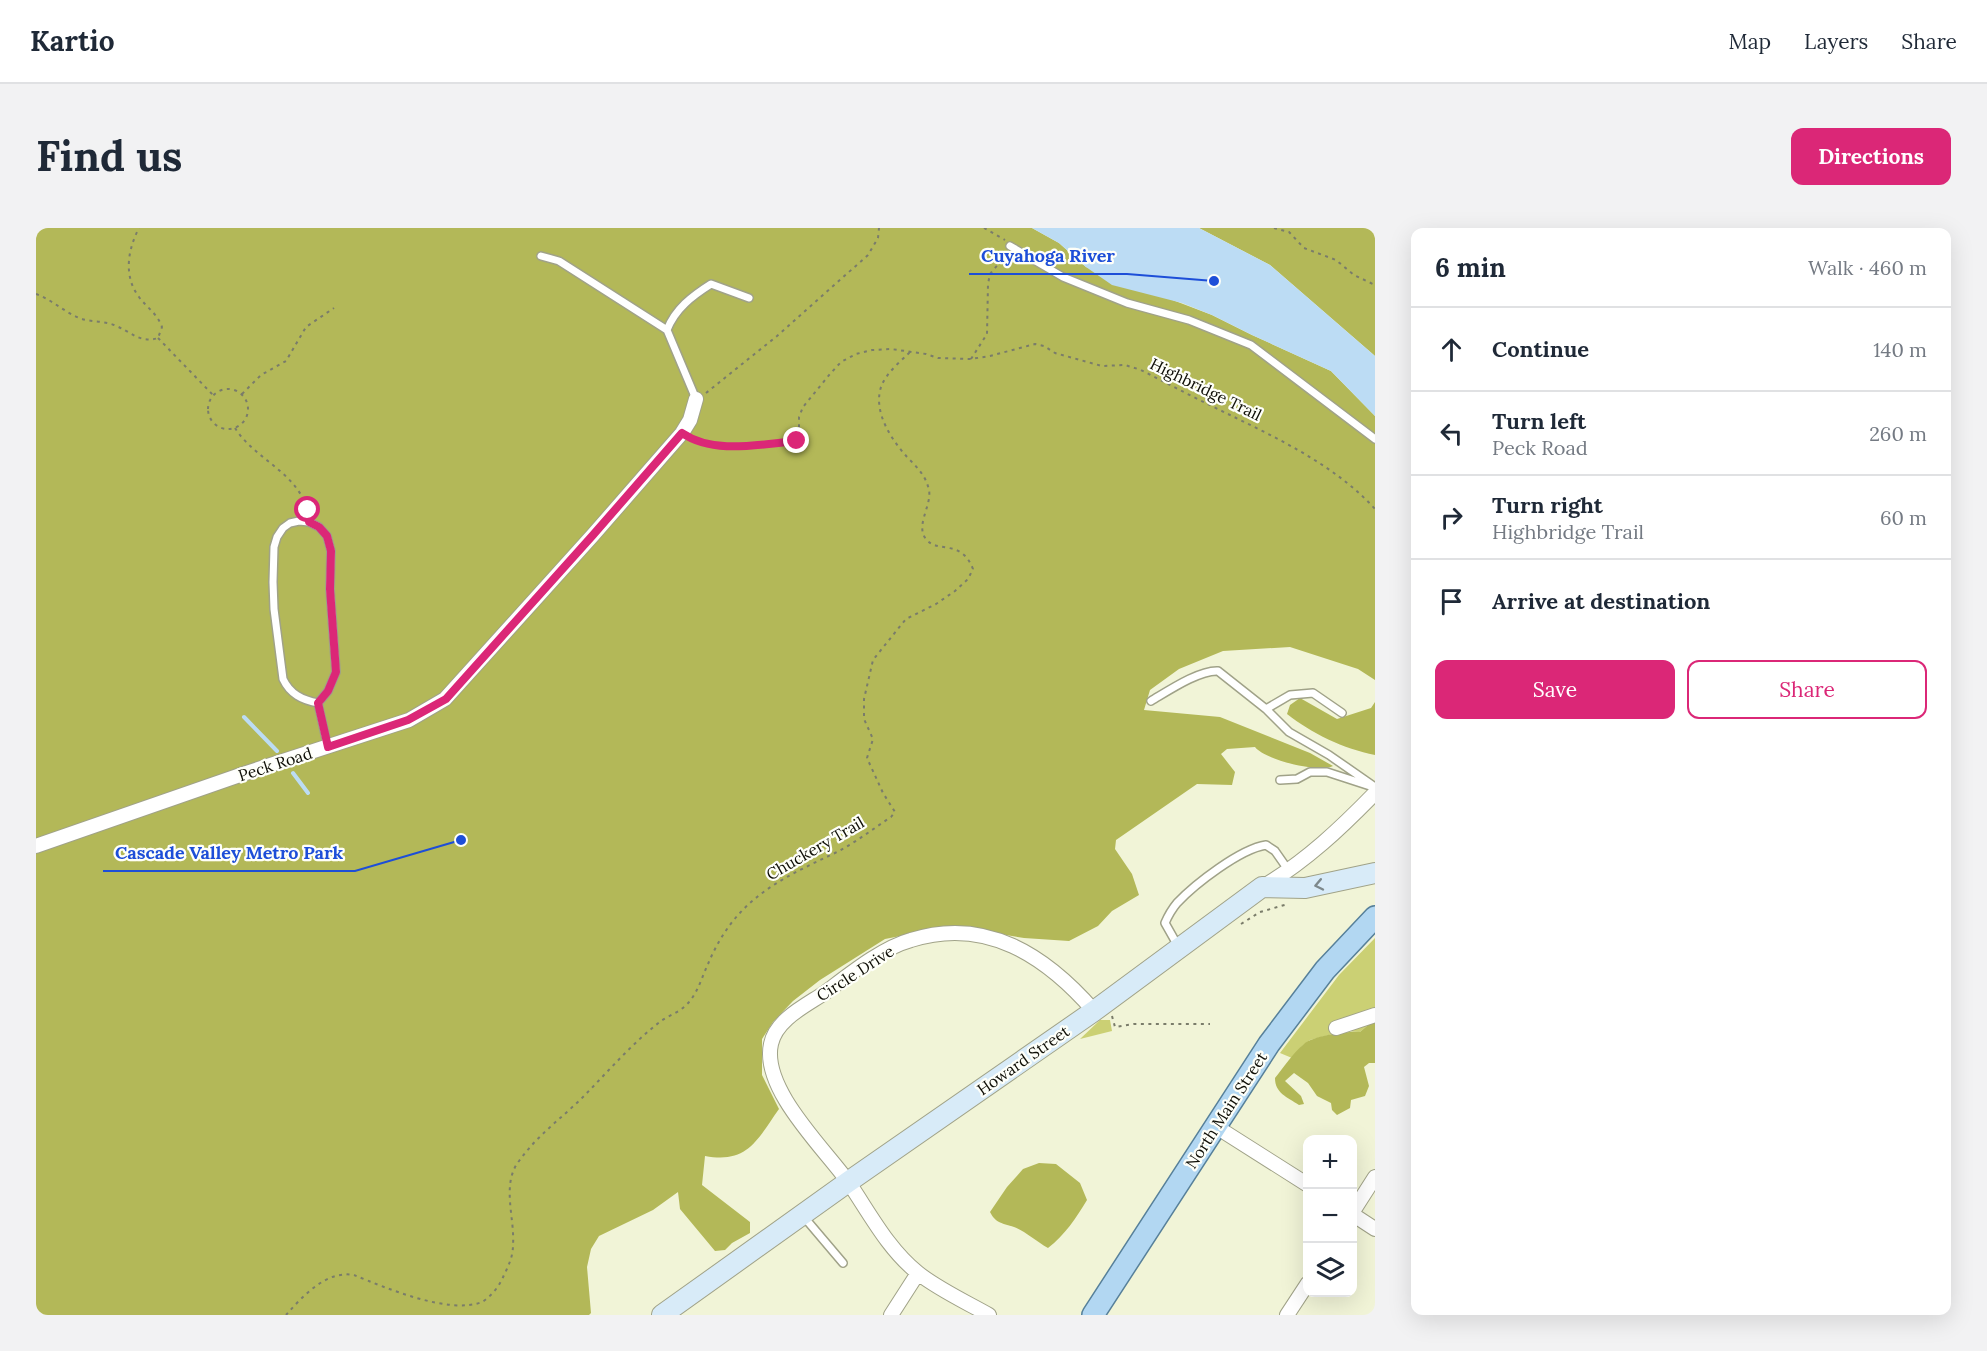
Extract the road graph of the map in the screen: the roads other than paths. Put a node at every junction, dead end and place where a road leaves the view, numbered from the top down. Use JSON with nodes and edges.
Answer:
{"nodes":[{"id":1,"x":1010,"y":246,"type":"road end"},
{"id":2,"x":541,"y":256,"type":"dead end"},
{"id":3,"x":749,"y":298,"type":"dead end"},
{"id":4,"x":667,"y":330,"type":"junction"},
{"id":5,"x":696,"y":399,"type":"joint"},
{"id":6,"x":1375,"y":439,"type":"edge"},
{"id":7,"x":1151,"y":701,"type":"dead end"},
{"id":8,"x":318,"y":703,"type":"junction"},
{"id":9,"x":1266,"y":709,"type":"junction"},
{"id":10,"x":1342,"y":713,"type":"dead end"},
{"id":11,"x":328,"y":747,"type":"junction"},
{"id":12,"x":1280,"y":780,"type":"dead end"},
{"id":13,"x":1375,"y":787,"type":"edge"},
{"id":14,"x":1375,"y":793,"type":"edge"},
{"id":15,"x":36,"y":846,"type":"edge"},
{"id":16,"x":1289,"y":871,"type":"junction"},
{"id":17,"x":1375,"y":873,"type":"edge"},
{"id":18,"x":1262,"y":887,"type":"junction"},
{"id":19,"x":1375,"y":917,"type":"edge"},
{"id":20,"x":1179,"y":948,"type":"junction"},
{"id":21,"x":1103,"y":1013,"type":"junction"},
{"id":22,"x":1375,"y":1015,"type":"edge"},
{"id":23,"x":1336,"y":1029,"type":"dead end"},
{"id":24,"x":1215,"y":1126,"type":"junction"},
{"id":25,"x":1375,"y":1178,"type":"edge"},
{"id":26,"x":848,"y":1182,"type":"junction"},
{"id":27,"x":1303,"y":1182,"type":"edge"},
{"id":28,"x":1357,"y":1207,"type":"edge"},
{"id":29,"x":802,"y":1215,"type":"junction"},
{"id":30,"x":1357,"y":1216,"type":"edge"},
{"id":31,"x":1375,"y":1228,"type":"edge"},
{"id":32,"x":843,"y":1263,"type":"dead end"},
{"id":33,"x":918,"y":1273,"type":"junction"},
{"id":34,"x":1303,"y":1291,"type":"edge"},
{"id":35,"x":662,"y":1315,"type":"edge"},
{"id":36,"x":891,"y":1315,"type":"edge"},
{"id":37,"x":988,"y":1315,"type":"edge"},
{"id":38,"x":1093,"y":1315,"type":"edge"},
{"id":39,"x":1287,"y":1315,"type":"edge"}],
"edges":[{"from":1,"to":6,"type":"lane"},
{"from":2,"to":4,"type":"lane"},
{"from":3,"to":4,"type":"lane"},
{"from":4,"to":5,"type":"lane"},
{"from":5,"to":11,"type":"street","name":"Peck Road"},
{"from":7,"to":9,"type":"lane"},
{"from":8,"to":8,"type":"lane"},
{"from":8,"to":11,"type":"lane"},
{"from":9,"to":10,"type":"lane"},
{"from":9,"to":13,"type":"lane"},
{"from":11,"to":15,"type":"street","name":"Peck Road"},
{"from":12,"to":13,"type":"lane"},
{"from":14,"to":16,"type":"street","name":"Howard Street"},
{"from":16,"to":18,"type":"street","name":"Howard Street"},
{"from":16,"to":20,"type":"lane"},
{"from":17,"to":18,"type":"main road","one_way":true},
{"from":18,"to":20,"type":"main road","name":"Howard Street"},
{"from":19,"to":24,"type":"main road","name":"North Main Street"},
{"from":20,"to":21,"type":"main road","name":"Howard Street"},
{"from":21,"to":26,"type":"main road","name":"Howard Street"},
{"from":21,"to":26,"type":"street","name":"Circle Drive"},
{"from":22,"to":23,"type":"street"},
{"from":24,"to":27,"type":"street"},
{"from":24,"to":38,"type":"main road","name":"North Main Street"},
{"from":25,"to":28,"type":"street"},
{"from":26,"to":29,"type":"main road","name":"Howard Street"},
{"from":26,"to":33,"type":"street","name":"Circle Drive"},
{"from":29,"to":32,"type":"lane"},
{"from":29,"to":35,"type":"main road","name":"Howard Street"},
{"from":30,"to":31,"type":"street"},
{"from":33,"to":36,"type":"street"},
{"from":33,"to":37,"type":"street","name":"Circle Drive"},
{"from":34,"to":39,"type":"street"}]}
